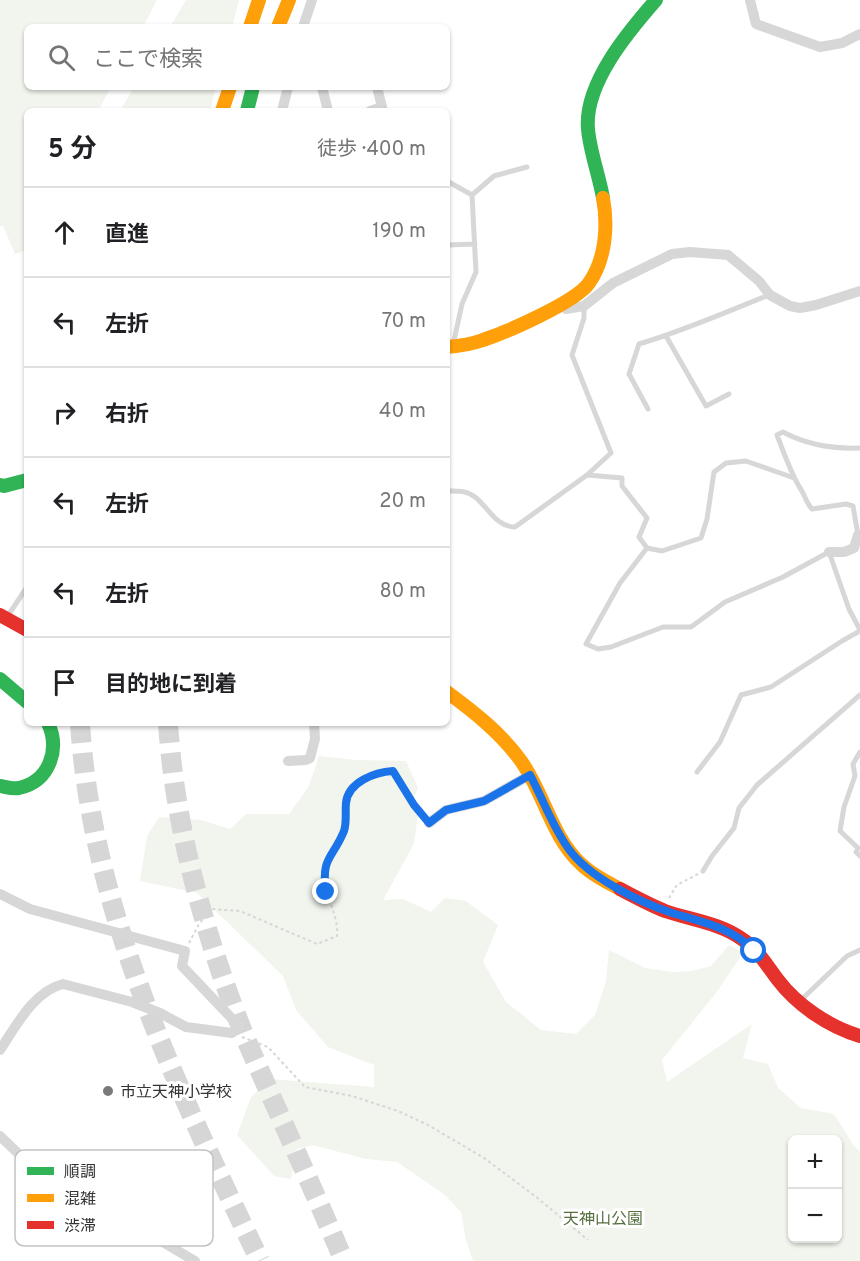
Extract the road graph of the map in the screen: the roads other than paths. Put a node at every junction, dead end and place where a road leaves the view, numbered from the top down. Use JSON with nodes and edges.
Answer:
{"nodes":[{"id":1,"x":247,"y":0,"type":"edge"},
{"id":2,"x":259,"y":0,"type":"edge"},
{"id":3,"x":271,"y":0,"type":"edge"},
{"id":4,"x":289,"y":0,"type":"edge"},
{"id":5,"x":312,"y":0,"type":"edge"},
{"id":6,"x":656,"y":0,"type":"edge"},
{"id":7,"x":750,"y":0,"type":"edge"},
{"id":8,"x":241,"y":24,"type":"edge"},
{"id":9,"x":251,"y":24,"type":"edge"},
{"id":10,"x":266,"y":24,"type":"edge"},
{"id":11,"x":279,"y":24,"type":"edge"},
{"id":12,"x":304,"y":24,"type":"edge"},
{"id":13,"x":860,"y":34,"type":"edge"},
{"id":14,"x":229,"y":90,"type":"edge"},
{"id":15,"x":252,"y":90,"type":"edge"},
{"id":16,"x":287,"y":90,"type":"edge"},
{"id":17,"x":323,"y":90,"type":"edge"},
{"id":18,"x":378,"y":90,"type":"edge"},
{"id":19,"x":223,"y":108,"type":"edge"},
{"id":20,"x":248,"y":108,"type":"edge"},
{"id":21,"x":283,"y":108,"type":"edge"},
{"id":22,"x":327,"y":108,"type":"edge"},
{"id":23,"x":378,"y":108,"type":"edge"},
{"id":24,"x":527,"y":167,"type":"dead end"},
{"id":25,"x":450,"y":184,"type":"edge"},
{"id":26,"x":472,"y":195,"type":"junction"},
{"id":27,"x":475,"y":244,"type":"junction"},
{"id":28,"x":450,"y":245,"type":"edge"},
{"id":29,"x":860,"y":291,"type":"edge"},
{"id":30,"x":770,"y":295,"type":"junction"},
{"id":31,"x":559,"y":304,"type":"junction"},
{"id":32,"x":584,"y":306,"type":"junction"},
{"id":33,"x":666,"y":336,"type":"junction"},
{"id":34,"x":450,"y":347,"type":"edge"},
{"id":35,"x":729,"y":394,"type":"dead end"},
{"id":36,"x":648,"y":409,"type":"dead end"},
{"id":37,"x":860,"y":448,"type":"edge"},
{"id":38,"x":587,"y":475,"type":"junction"},
{"id":39,"x":794,"y":478,"type":"junction"},
{"id":40,"x":24,"y":481,"type":"edge"},
{"id":41,"x":0,"y":485,"type":"edge"},
{"id":42,"x":450,"y":491,"type":"edge"},
{"id":43,"x":859,"y":535,"type":"edge"},
{"id":44,"x":647,"y":548,"type":"junction"},
{"id":45,"x":829,"y":552,"type":"junction"},
{"id":46,"x":24,"y":591,"type":"edge"},
{"id":47,"x":3,"y":617,"type":"edge"},
{"id":48,"x":24,"y":628,"type":"edge"},
{"id":49,"x":860,"y":631,"type":"edge"},
{"id":50,"x":0,"y":679,"type":"edge"},
{"id":51,"x":450,"y":694,"type":"edge"},
{"id":52,"x":860,"y":695,"type":"edge"},
{"id":53,"x":24,"y":699,"type":"edge"},
{"id":54,"x":49,"y":726,"type":"edge"},
{"id":55,"x":314,"y":726,"type":"edge"},
{"id":56,"x":860,"y":752,"type":"edge"},
{"id":57,"x":288,"y":760,"type":"dead end"},
{"id":58,"x":697,"y":772,"type":"dead end"},
{"id":59,"x":530,"y":775,"type":"junction"},
{"id":60,"x":0,"y":786,"type":"edge"},
{"id":61,"x":429,"y":823,"type":"road end"},
{"id":62,"x":860,"y":856,"type":"edge"},
{"id":63,"x":703,"y":872,"type":"road end"},
{"id":64,"x":0,"y":894,"type":"edge"},
{"id":65,"x":860,"y":950,"type":"edge"},
{"id":66,"x":800,"y":1001,"type":"junction"},
{"id":67,"x":860,"y":1036,"type":"edge"},
{"id":68,"x":0,"y":1050,"type":"edge"},
{"id":69,"x":0,"y":1136,"type":"edge"},
{"id":70,"x":15,"y":1150,"type":"edge"},
{"id":71,"x":170,"y":1246,"type":"edge"},
{"id":72,"x":195,"y":1261,"type":"edge"}],
"edges":[{"from":1,"to":8,"type":"main road"},
{"from":2,"to":9,"type":"main road"},
{"from":3,"to":10,"type":"main road"},
{"from":4,"to":11,"type":"main road"},
{"from":5,"to":12,"type":"street"},
{"from":6,"to":31,"type":"main road"},
{"from":7,"to":13,"type":"street"},
{"from":14,"to":19,"type":"main road"},
{"from":15,"to":20,"type":"main road"},
{"from":16,"to":21,"type":"street"},
{"from":17,"to":22,"type":"street"},
{"from":18,"to":23,"type":"street"},
{"from":24,"to":26,"type":"lane"},
{"from":25,"to":26,"type":"lane"},
{"from":26,"to":27,"type":"lane"},
{"from":27,"to":28,"type":"lane"},
{"from":27,"to":34,"type":"lane"},
{"from":29,"to":30,"type":"street"},
{"from":30,"to":32,"type":"street"},
{"from":30,"to":33,"type":"lane"},
{"from":31,"to":32,"type":"street"},
{"from":31,"to":34,"type":"main road"},
{"from":32,"to":38,"type":"lane"},
{"from":33,"to":35,"type":"lane"},
{"from":33,"to":36,"type":"lane"},
{"from":37,"to":39,"type":"lane"},
{"from":38,"to":42,"type":"lane"},
{"from":38,"to":44,"type":"lane"},
{"from":39,"to":43,"type":"lane"},
{"from":39,"to":44,"type":"lane"},
{"from":40,"to":41,"type":"main road"},
{"from":43,"to":45,"type":"street"},
{"from":44,"to":45,"type":"lane"},
{"from":45,"to":49,"type":"lane"},
{"from":46,"to":47,"type":"lane"},
{"from":47,"to":48,"type":"main road"},
{"from":49,"to":58,"type":"lane"},
{"from":50,"to":53,"type":"main road"},
{"from":51,"to":59,"type":"main road"},
{"from":52,"to":63,"type":"lane"},
{"from":54,"to":60,"type":"main road"},
{"from":55,"to":57,"type":"street"},
{"from":56,"to":62,"type":"lane"},
{"from":59,"to":61,"type":"street"},
{"from":59,"to":66,"type":"main road"},
{"from":64,"to":68,"type":"street"},
{"from":65,"to":66,"type":"lane"},
{"from":66,"to":67,"type":"main road"},
{"from":69,"to":70,"type":"street"},
{"from":71,"to":72,"type":"street"}]}
